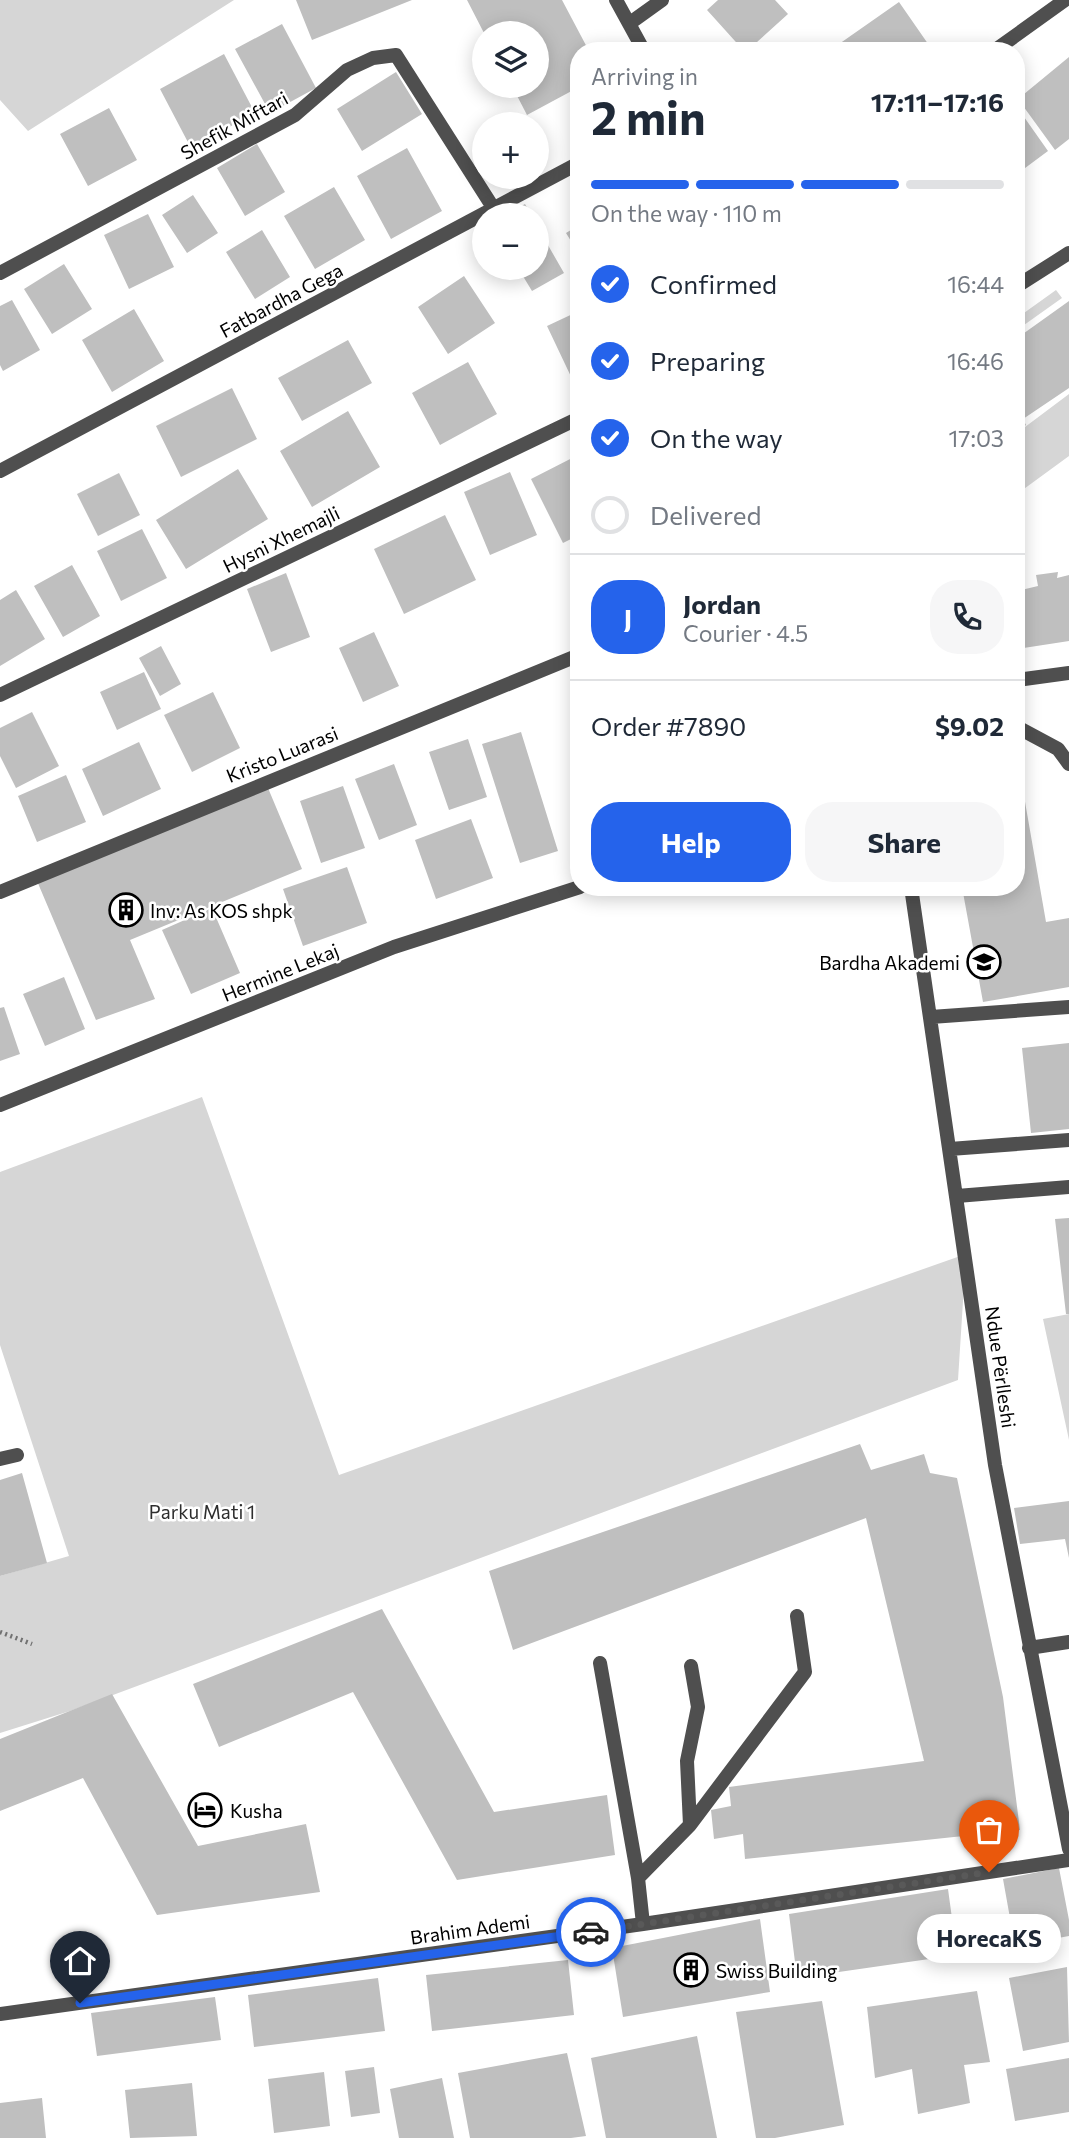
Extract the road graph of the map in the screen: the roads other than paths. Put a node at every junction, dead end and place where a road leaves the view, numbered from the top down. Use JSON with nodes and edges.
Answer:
{"nodes":[{"id":1,"x":617,"y":0,"type":"edge"},
{"id":2,"x":662,"y":0,"type":"edge"},
{"id":3,"x":1065,"y":0,"type":"edge"},
{"id":4,"x":630,"y":23,"type":"junction"},
{"id":5,"x":640,"y":42,"type":"edge"},
{"id":6,"x":1007,"y":42,"type":"edge"},
{"id":7,"x":570,"y":168,"type":"edge"},
{"id":8,"x":490,"y":203,"type":"edge"},
{"id":9,"x":505,"y":203,"type":"edge"},
{"id":10,"x":472,"y":221,"type":"edge"},
{"id":11,"x":1069,"y":253,"type":"edge"},
{"id":12,"x":0,"y":273,"type":"edge"},
{"id":13,"x":1025,"y":281,"type":"edge"},
{"id":14,"x":570,"y":422,"type":"edge"},
{"id":15,"x":0,"y":471,"type":"edge"},
{"id":16,"x":570,"y":659,"type":"edge"},
{"id":17,"x":1069,"y":673,"type":"edge"},
{"id":18,"x":1025,"y":679,"type":"edge"},
{"id":19,"x":0,"y":695,"type":"edge"},
{"id":20,"x":1025,"y":731,"type":"edge"},
{"id":21,"x":1069,"y":764,"type":"edge"},
{"id":22,"x":570,"y":890,"type":"edge"},
{"id":23,"x":0,"y":892,"type":"edge"},
{"id":24,"x":912,"y":896,"type":"edge"},
{"id":25,"x":1069,"y":1007,"type":"edge"},
{"id":26,"x":931,"y":1017,"type":"junction"},
{"id":27,"x":0,"y":1105,"type":"edge"},
{"id":28,"x":1069,"y":1140,"type":"edge"},
{"id":29,"x":950,"y":1149,"type":"junction"},
{"id":30,"x":1069,"y":1187,"type":"edge"},
{"id":31,"x":957,"y":1196,"type":"junction"},
{"id":32,"x":17,"y":1455,"type":"dead end"},
{"id":33,"x":0,"y":1459,"type":"edge"},
{"id":34,"x":797,"y":1616,"type":"dead end"},
{"id":35,"x":1069,"y":1642,"type":"edge"},
{"id":36,"x":1029,"y":1648,"type":"junction"},
{"id":37,"x":600,"y":1663,"type":"dead end"},
{"id":38,"x":691,"y":1666,"type":"dead end"},
{"id":39,"x":690,"y":1825,"type":"junction"},
{"id":40,"x":1069,"y":1849,"type":"edge"},
{"id":41,"x":1069,"y":1860,"type":"edge"},
{"id":42,"x":638,"y":1878,"type":"junction"},
{"id":43,"x":643,"y":1924,"type":"junction"},
{"id":44,"x":0,"y":2014,"type":"edge"}],
"edges":[{"from":1,"to":4,"type":"street"},
{"from":2,"to":4,"type":"street"},
{"from":3,"to":6,"type":"street"},
{"from":4,"to":5,"type":"street"},
{"from":7,"to":9,"type":"street","name":"Fatbardha Gega"},
{"from":8,"to":12,"type":"street","name":"Shefik Miftari"},
{"from":10,"to":15,"type":"street","name":"Fatbardha Gega"},
{"from":11,"to":13,"type":"street"},
{"from":14,"to":19,"type":"street","name":"Hysni Xhemajli"},
{"from":16,"to":23,"type":"street","name":"Kristo Luarasi"},
{"from":17,"to":18,"type":"street"},
{"from":20,"to":21,"type":"street"},
{"from":22,"to":27,"type":"street","name":"Hermine Lekaj"},
{"from":24,"to":26,"type":"street","name":"Ndue Përlleshi"},
{"from":25,"to":26,"type":"street"},
{"from":26,"to":29,"type":"street","name":"Ndue Përlleshi"},
{"from":28,"to":29,"type":"street"},
{"from":29,"to":31,"type":"street","name":"Ndue Përlleshi"},
{"from":30,"to":31,"type":"street"},
{"from":31,"to":36,"type":"street","name":"Ndue Përlleshi"},
{"from":32,"to":33,"type":"street"},
{"from":34,"to":39,"type":"street"},
{"from":35,"to":36,"type":"street"},
{"from":36,"to":40,"type":"street","name":"Ndue Përlleshi"},
{"from":37,"to":42,"type":"street"},
{"from":38,"to":39,"type":"street"},
{"from":39,"to":42,"type":"street"},
{"from":41,"to":43,"type":"street","name":"Brahim Ademi"},
{"from":42,"to":43,"type":"street"},
{"from":43,"to":44,"type":"street","name":"Brahim Ademi"}]}
